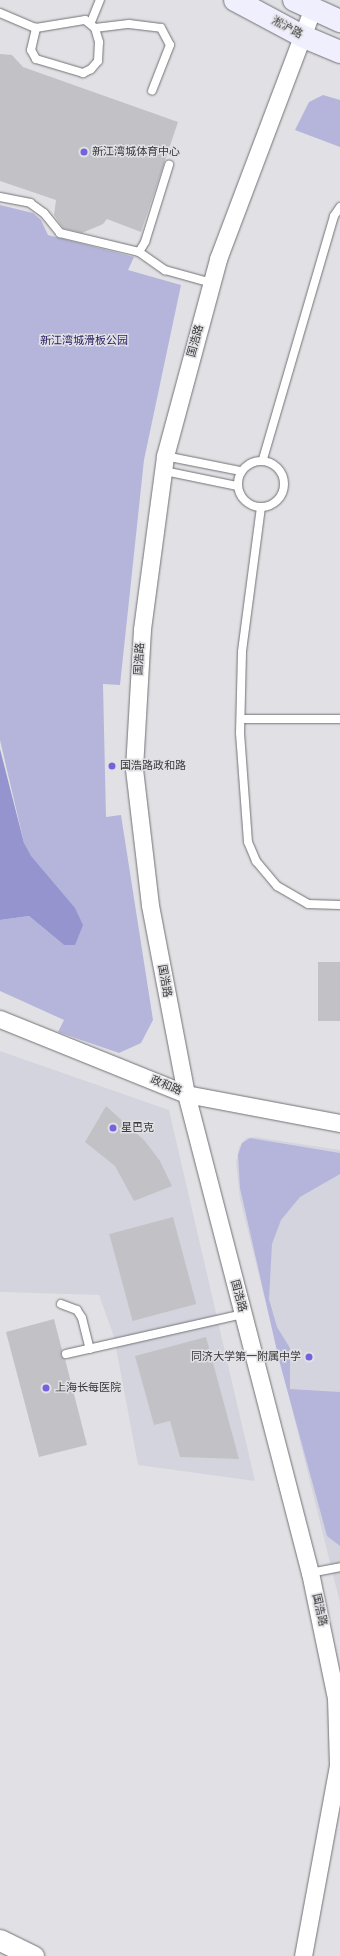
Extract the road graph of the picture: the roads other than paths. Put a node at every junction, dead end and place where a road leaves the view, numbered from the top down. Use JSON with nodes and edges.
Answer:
{"nodes":[{"id":1,"x":100,"y":0,"type":"edge"},
{"id":2,"x":235,"y":0,"type":"edge"},
{"id":3,"x":303,"y":5,"type":"edge"},
{"id":4,"x":0,"y":13,"type":"edge"},
{"id":5,"x":340,"y":21,"type":"edge"},
{"id":6,"x":93,"y":25,"type":"junction"},
{"id":7,"x":36,"y":28,"type":"junction"},
{"id":8,"x":302,"y":36,"type":"junction"},
{"id":9,"x":340,"y":52,"type":"edge"},
{"id":10,"x":152,"y":91,"type":"dead end"},
{"id":11,"x":169,"y":165,"type":"dead end"},
{"id":12,"x":0,"y":197,"type":"edge"},
{"id":13,"x":340,"y":207,"type":"edge"},
{"id":14,"x":139,"y":252,"type":"junction"},
{"id":15,"x":212,"y":283,"type":"junction"},
{"id":16,"x":263,"y":459,"type":"junction"},
{"id":17,"x":164,"y":463,"type":"junction"},
{"id":18,"x":240,"y":471,"type":"junction"},
{"id":19,"x":237,"y":486,"type":"junction"},
{"id":20,"x":261,"y":507,"type":"junction"},
{"id":21,"x":240,"y":719,"type":"junction"},
{"id":22,"x":340,"y":719,"type":"edge"},
{"id":23,"x":340,"y":905,"type":"edge"},
{"id":24,"x":0,"y":1019,"type":"edge"},
{"id":25,"x":186,"y":1094,"type":"junction"},
{"id":26,"x":340,"y":1123,"type":"edge"},
{"id":27,"x":61,"y":1304,"type":"dead end"},
{"id":28,"x":243,"y":1314,"type":"junction"},
{"id":29,"x":90,"y":1349,"type":"junction"},
{"id":30,"x":66,"y":1354,"type":"dead end"},
{"id":31,"x":340,"y":1567,"type":"edge"},
{"id":32,"x":310,"y":1574,"type":"junction"},
{"id":33,"x":339,"y":1739,"type":"edge"},
{"id":34,"x":339,"y":1759,"type":"edge"},
{"id":35,"x":0,"y":1940,"type":"edge"},
{"id":36,"x":33,"y":1956,"type":"edge"},
{"id":37,"x":303,"y":1956,"type":"edge"}],
"edges":[{"from":1,"to":6,"type":"lane"},
{"from":2,"to":8,"type":"main road","name":"淞沪路"},
{"from":3,"to":5,"type":"main road"},
{"from":3,"to":8,"type":"street","name":"国浩路"},
{"from":4,"to":7,"type":"lane"},
{"from":6,"to":7,"type":"lane"},
{"from":6,"to":7,"type":"lane"},
{"from":6,"to":10,"type":"lane"},
{"from":8,"to":9,"type":"main road","name":"淞沪路"},
{"from":8,"to":15,"type":"street","name":"国浩路"},
{"from":11,"to":14,"type":"lane"},
{"from":12,"to":14,"type":"lane"},
{"from":13,"to":16,"type":"lane"},
{"from":14,"to":15,"type":"lane"},
{"from":15,"to":17,"type":"street","name":"国浩路"},
{"from":16,"to":18,"type":"lane"},
{"from":16,"to":20,"type":"lane"},
{"from":17,"to":18,"type":"lane"},
{"from":17,"to":19,"type":"lane"},
{"from":17,"to":25,"type":"street","name":"国浩路"},
{"from":18,"to":19,"type":"lane"},
{"from":19,"to":20,"type":"lane"},
{"from":20,"to":21,"type":"lane"},
{"from":21,"to":22,"type":"lane"},
{"from":21,"to":23,"type":"lane"},
{"from":24,"to":25,"type":"street","name":"政和路"},
{"from":25,"to":26,"type":"street","name":"政和路"},
{"from":25,"to":28,"type":"street","name":"国浩路"},
{"from":27,"to":29,"type":"lane"},
{"from":28,"to":29,"type":"lane"},
{"from":28,"to":32,"type":"street","name":"国浩路"},
{"from":29,"to":30,"type":"lane"},
{"from":31,"to":32,"type":"lane"},
{"from":32,"to":33,"type":"street","name":"国浩路"},
{"from":33,"to":34,"type":"street","name":"国浩路"},
{"from":34,"to":37,"type":"street","name":"国浩路"},
{"from":35,"to":36,"type":"street"}]}
